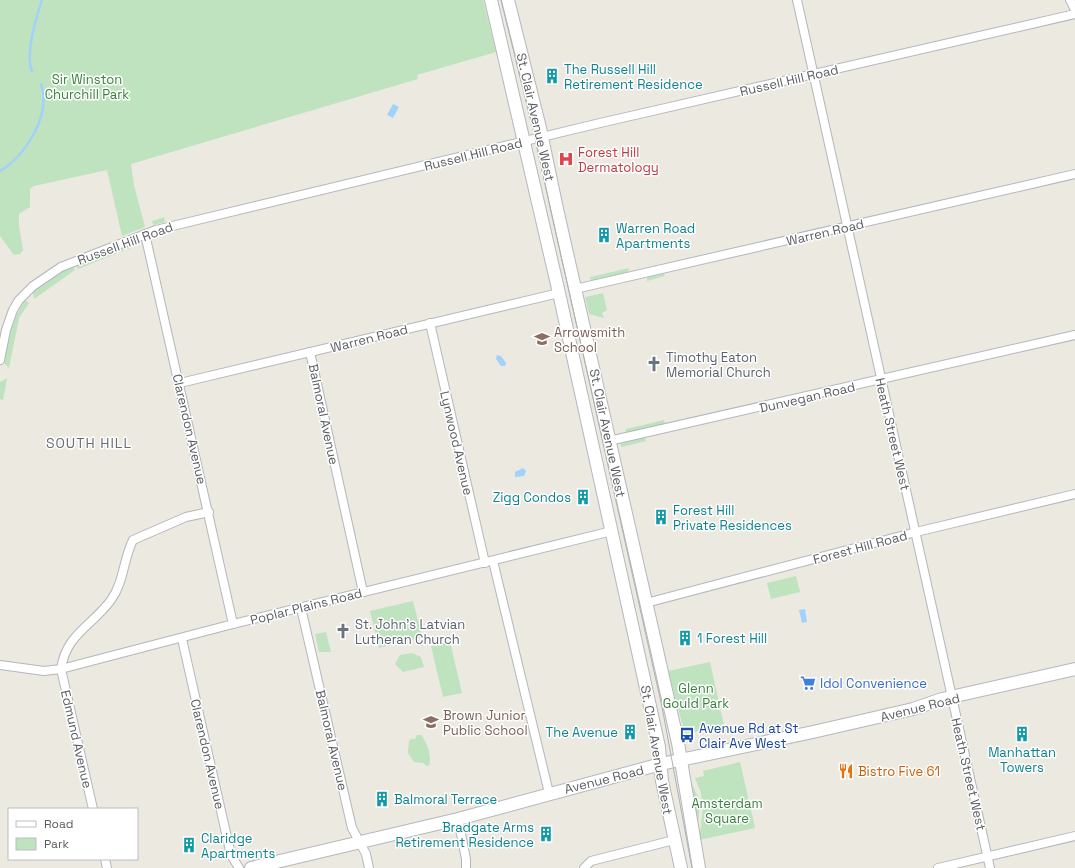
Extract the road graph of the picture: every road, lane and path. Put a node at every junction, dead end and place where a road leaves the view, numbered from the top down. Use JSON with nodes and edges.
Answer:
{"nodes":[{"id":1,"x":491,"y":0,"type":"edge"},
{"id":2,"x":508,"y":0,"type":"edge"},
{"id":3,"x":797,"y":0,"type":"edge"},
{"id":4,"x":1070,"y":0,"type":"edge"},
{"id":5,"x":1075,"y":10,"type":"edge"},
{"id":6,"x":1075,"y":14,"type":"edge"},
{"id":7,"x":813,"y":74,"type":"junction"},
{"id":8,"x":542,"y":137,"type":"junction"},
{"id":9,"x":523,"y":142,"type":"junction"},
{"id":10,"x":1075,"y":174,"type":"edge"},
{"id":11,"x":848,"y":226,"type":"junction"},
{"id":12,"x":145,"y":234,"type":"junction"},
{"id":13,"x":575,"y":289,"type":"junction"},
{"id":14,"x":559,"y":293,"type":"junction"},
{"id":15,"x":430,"y":323,"type":"junction"},
{"id":16,"x":1075,"y":335,"type":"edge"},
{"id":17,"x":310,"y":352,"type":"junction"},
{"id":18,"x":0,"y":360,"type":"edge"},
{"id":19,"x":880,"y":381,"type":"junction"},
{"id":20,"x":180,"y":383,"type":"junction"},
{"id":21,"x":598,"y":385,"type":"junction"},
{"id":22,"x":579,"y":389,"type":"junction"},
{"id":23,"x":609,"y":441,"type":"junction"},
{"id":24,"x":1075,"y":494,"type":"edge"},
{"id":25,"x":209,"y":512,"type":"junction"},
{"id":26,"x":612,"y":531,"type":"junction"},
{"id":27,"x":916,"y":532,"type":"junction"},
{"id":28,"x":493,"y":561,"type":"junction"},
{"id":29,"x":485,"y":562,"type":"junction"},
{"id":30,"x":363,"y":592,"type":"junction"},
{"id":31,"x":646,"y":603,"type":"junction"},
{"id":32,"x":301,"y":608,"type":"junction"},
{"id":33,"x":233,"y":624,"type":"junction"},
{"id":34,"x":182,"y":639,"type":"junction"},
{"id":35,"x":0,"y":665,"type":"edge"},
{"id":36,"x":61,"y":669,"type":"junction"},
{"id":37,"x":1075,"y":669,"type":"edge"},
{"id":38,"x":952,"y":698,"type":"junction"},
{"id":39,"x":681,"y":760,"type":"junction"},
{"id":40,"x":661,"y":764,"type":"junction"},
{"id":41,"x":549,"y":794,"type":"junction"},
{"id":42,"x":93,"y":808,"type":"edge"},
{"id":43,"x":458,"y":819,"type":"junction"},
{"id":44,"x":1075,"y":836,"type":"edge"},
{"id":45,"x":674,"y":840,"type":"junction"},
{"id":46,"x":360,"y":842,"type":"junction"},
{"id":47,"x":988,"y":856,"type":"junction"},
{"id":48,"x":239,"y":868,"type":"edge"},
{"id":49,"x":251,"y":868,"type":"edge"},
{"id":50,"x":369,"y":868,"type":"edge"},
{"id":51,"x":466,"y":868,"type":"edge"},
{"id":52,"x":584,"y":868,"type":"edge"},
{"id":53,"x":681,"y":868,"type":"edge"},
{"id":54,"x":699,"y":868,"type":"edge"},
{"id":55,"x":938,"y":868,"type":"edge"},
{"id":56,"x":990,"y":868,"type":"edge"}],
"edges":[{"from":1,"to":9,"type":"main road","name":"St. Clair Avenue West"},
{"from":2,"to":8,"type":"main road","name":"St. Clair Avenue West"},
{"from":3,"to":7,"type":"street","name":"Heath Street West"},
{"from":4,"to":5,"type":"street"},
{"from":6,"to":7,"type":"street","name":"Russell Hill Road"},
{"from":7,"to":8,"type":"street","name":"Russell Hill Road"},
{"from":7,"to":11,"type":"street","name":"Heath Street West"},
{"from":8,"to":9,"type":"street","name":"Russell Hill Road"},
{"from":8,"to":13,"type":"main road","name":"St. Clair Avenue West"},
{"from":9,"to":12,"type":"street","name":"Russell Hill Road"},
{"from":9,"to":14,"type":"main road","name":"St. Clair Avenue West"},
{"from":10,"to":11,"type":"street","name":"Warren Road"},
{"from":11,"to":13,"type":"street","name":"Warren Road"},
{"from":11,"to":19,"type":"street","name":"Heath Street West"},
{"from":12,"to":18,"type":"street","name":"Russell Hill Road"},
{"from":12,"to":20,"type":"street","name":"Clarendon Avenue"},
{"from":13,"to":21,"type":"main road","name":"St. Clair Avenue West"},
{"from":14,"to":15,"type":"street","name":"Warren Road"},
{"from":14,"to":22,"type":"main road","name":"St. Clair Avenue West"},
{"from":15,"to":17,"type":"street","name":"Warren Road"},
{"from":15,"to":29,"type":"street","name":"Lynwood Avenue"},
{"from":16,"to":19,"type":"street","name":"Dunvegan Road"},
{"from":17,"to":20,"type":"street","name":"Warren Road"},
{"from":17,"to":30,"type":"street","name":"Balmoral Avenue"},
{"from":19,"to":23,"type":"street","name":"Dunvegan Road"},
{"from":19,"to":27,"type":"street","name":"Heath Street West"},
{"from":20,"to":25,"type":"street","name":"Clarendon Avenue"},
{"from":21,"to":22,"type":"main road"},
{"from":21,"to":23,"type":"main road","name":"St. Clair Avenue West"},
{"from":22,"to":26,"type":"main road","name":"St. Clair Avenue West"},
{"from":23,"to":31,"type":"main road","name":"St. Clair Avenue West"},
{"from":24,"to":27,"type":"street","name":"Forest Hill Road"},
{"from":25,"to":33,"type":"street","name":"Clarendon Avenue"},
{"from":25,"to":36,"type":"street"},
{"from":26,"to":28,"type":"street","name":"Poplar Plains Road"},
{"from":26,"to":40,"type":"main road","name":"St. Clair Avenue West"},
{"from":27,"to":31,"type":"street","name":"Forest Hill Road"},
{"from":27,"to":38,"type":"street","name":"Heath Street West"},
{"from":28,"to":29,"type":"street","name":"Poplar Plains Road"},
{"from":28,"to":41,"type":"street"},
{"from":29,"to":30,"type":"street","name":"Poplar Plains Road"},
{"from":30,"to":32,"type":"street","name":"Poplar Plains Road"},
{"from":31,"to":39,"type":"main road","name":"St. Clair Avenue West"},
{"from":32,"to":33,"type":"street","name":"Poplar Plains Road"},
{"from":32,"to":46,"type":"street","name":"Balmoral Avenue"},
{"from":33,"to":34,"type":"street","name":"Poplar Plains Road"},
{"from":34,"to":36,"type":"street","name":"Poplar Plains Road"},
{"from":34,"to":48,"type":"street","name":"Clarendon Avenue"},
{"from":35,"to":36,"type":"street","name":"Poplar Plains Road"},
{"from":36,"to":42,"type":"street","name":"Edmund Avenue"},
{"from":37,"to":38,"type":"main road","name":"Avenue Road"},
{"from":38,"to":39,"type":"main road","name":"Avenue Road"},
{"from":38,"to":47,"type":"street","name":"Heath Street West"},
{"from":39,"to":40,"type":"main road","name":"Avenue Road"},
{"from":39,"to":54,"type":"main road","name":"St. Clair Avenue West"},
{"from":40,"to":41,"type":"main road","name":"Avenue Road"},
{"from":40,"to":45,"type":"main road","name":"St. Clair Avenue West"},
{"from":41,"to":43,"type":"main road","name":"Avenue Road"},
{"from":43,"to":46,"type":"main road","name":"Avenue Road"},
{"from":43,"to":51,"type":"street"},
{"from":44,"to":47,"type":"street"},
{"from":45,"to":52,"type":"street"},
{"from":45,"to":53,"type":"main road","name":"St. Clair Avenue West"},
{"from":46,"to":49,"type":"main road","name":"Avenue Road"},
{"from":46,"to":50,"type":"street","name":"Balmoral Avenue"},
{"from":47,"to":55,"type":"street"},
{"from":47,"to":56,"type":"street","name":"Heath Street West"}]}
